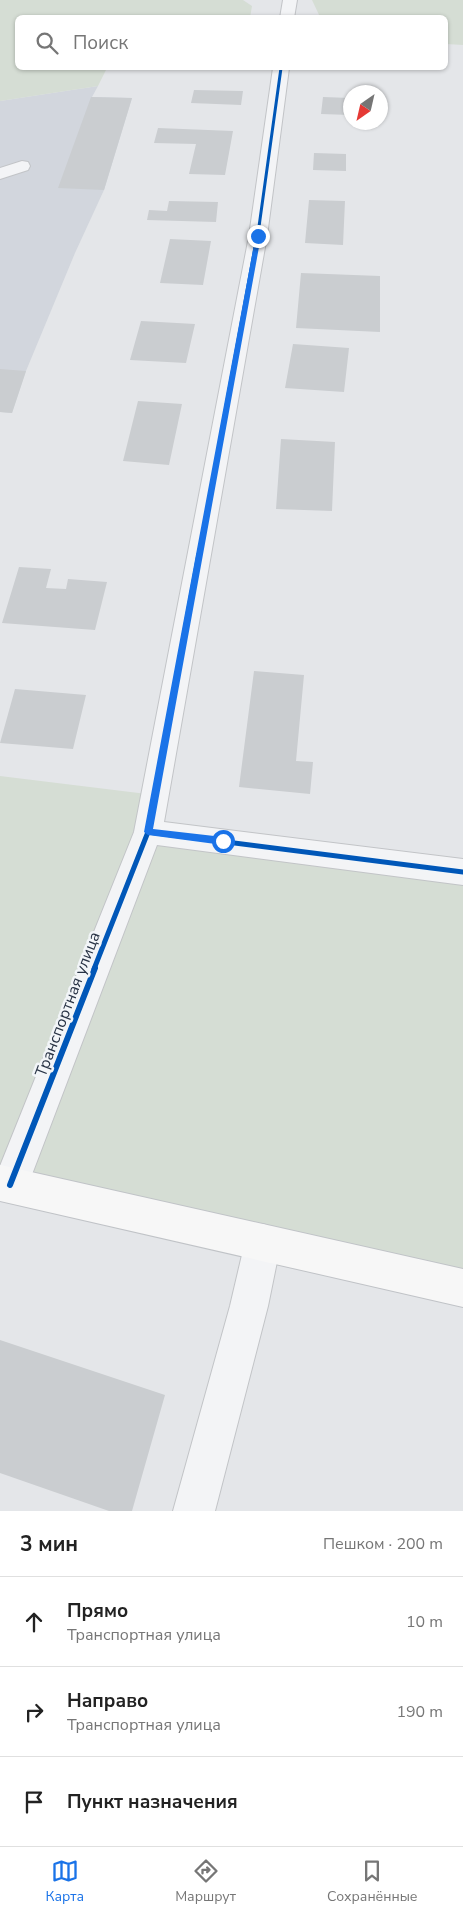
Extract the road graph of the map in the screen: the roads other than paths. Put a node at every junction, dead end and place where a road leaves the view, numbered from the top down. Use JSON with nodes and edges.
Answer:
{"nodes":[{"id":1,"x":290,"y":0,"type":"edge"},
{"id":2,"x":288,"y":15,"type":"edge"},
{"id":3,"x":281,"y":70,"type":"edge"},
{"id":4,"x":22,"y":166,"type":"dead end"},
{"id":5,"x":0,"y":174,"type":"edge"},
{"id":6,"x":148,"y":832,"type":"junction"},
{"id":7,"x":463,"y":872,"type":"edge"},
{"id":8,"x":5,"y":1184,"type":"edge"},
{"id":9,"x":263,"y":1242,"type":"junction"},
{"id":10,"x":463,"y":1288,"type":"edge"},
{"id":11,"x":194,"y":1511,"type":"edge"}],
"edges":[{"from":1,"to":2,"type":"street"},
{"from":3,"to":6,"type":"street","name":"Транспортная улица"},
{"from":4,"to":5,"type":"street"},
{"from":6,"to":7,"type":"street"},
{"from":6,"to":8,"type":"street","name":"Транспортная улица"},
{"from":8,"to":9,"type":"main road","name":"Транспортная улица"},
{"from":9,"to":10,"type":"main road","name":"Транспортная улица"},
{"from":9,"to":11,"type":"street"}]}
